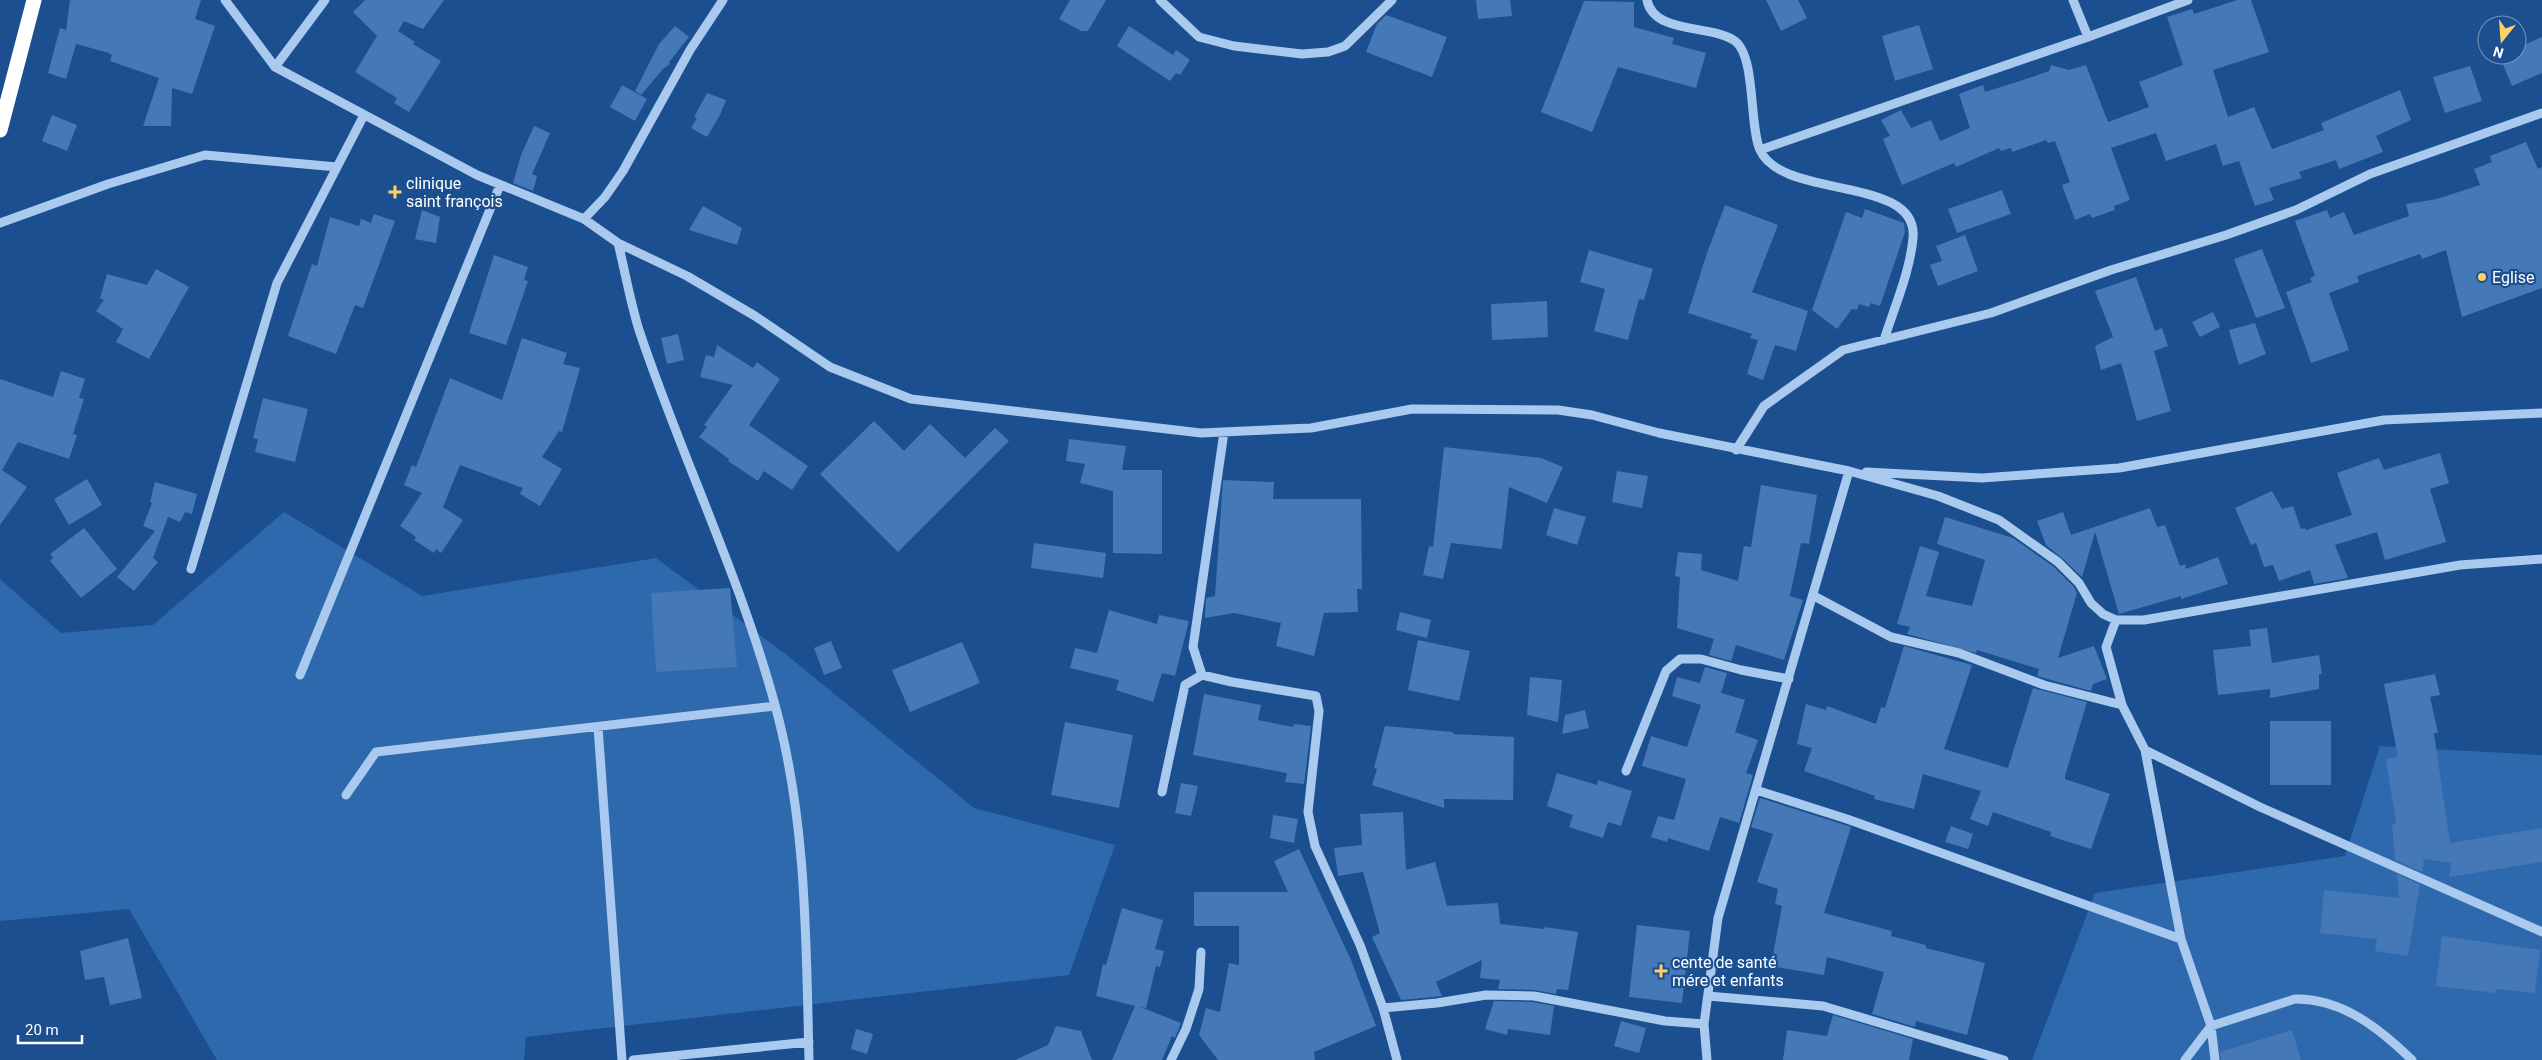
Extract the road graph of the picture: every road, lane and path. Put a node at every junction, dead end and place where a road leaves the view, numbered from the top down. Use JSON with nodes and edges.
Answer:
{"nodes":[{"id":1,"x":34,"y":0,"type":"edge"},
{"id":2,"x":225,"y":0,"type":"edge"},
{"id":3,"x":325,"y":0,"type":"edge"},
{"id":4,"x":723,"y":0,"type":"edge"},
{"id":5,"x":1160,"y":0,"type":"edge"},
{"id":6,"x":1392,"y":0,"type":"edge"},
{"id":7,"x":1647,"y":0,"type":"edge"},
{"id":8,"x":2073,"y":0,"type":"edge"},
{"id":9,"x":2188,"y":0,"type":"edge"},
{"id":10,"x":2088,"y":37,"type":"junction"},
{"id":11,"x":275,"y":67,"type":"junction"},
{"id":12,"x":2542,"y":114,"type":"edge"},
{"id":13,"x":364,"y":115,"type":"junction"},
{"id":14,"x":0,"y":130,"type":"edge"},
{"id":15,"x":1760,"y":150,"type":"junction"},
{"id":16,"x":337,"y":167,"type":"junction"},
{"id":17,"x":500,"y":185,"type":"junction"},
{"id":18,"x":584,"y":219,"type":"junction"},
{"id":19,"x":0,"y":223,"type":"edge"},
{"id":20,"x":618,"y":243,"type":"junction"},
{"id":21,"x":1884,"y":340,"type":"junction"},
{"id":22,"x":2542,"y":413,"type":"edge"},
{"id":23,"x":1224,"y":432,"type":"junction"},
{"id":24,"x":1736,"y":450,"type":"junction"},
{"id":25,"x":1849,"y":471,"type":"junction"},
{"id":26,"x":2542,"y":558,"type":"edge"},
{"id":27,"x":191,"y":569,"type":"dead end"},
{"id":28,"x":1814,"y":596,"type":"junction"},
{"id":29,"x":2116,"y":620,"type":"junction"},
{"id":30,"x":1202,"y":675,"type":"junction"},
{"id":31,"x":300,"y":676,"type":"dead end"},
{"id":32,"x":1790,"y":679,"type":"junction"},
{"id":33,"x":2122,"y":705,"type":"junction"},
{"id":34,"x":775,"y":706,"type":"junction"},
{"id":35,"x":598,"y":727,"type":"junction"},
{"id":36,"x":2145,"y":750,"type":"junction"},
{"id":37,"x":1626,"y":771,"type":"dead end"},
{"id":38,"x":1756,"y":790,"type":"junction"},
{"id":39,"x":1162,"y":792,"type":"dead end"},
{"id":40,"x":346,"y":796,"type":"dead end"},
{"id":41,"x":2542,"y":932,"type":"edge"},
{"id":42,"x":2181,"y":939,"type":"junction"},
{"id":43,"x":1201,"y":952,"type":"dead end"},
{"id":44,"x":1708,"y":996,"type":"junction"},
{"id":45,"x":1383,"y":1008,"type":"junction"},
{"id":46,"x":1704,"y":1024,"type":"junction"},
{"id":47,"x":2211,"y":1026,"type":"junction"},
{"id":48,"x":809,"y":1042,"type":"junction"},
{"id":49,"x":622,"y":1060,"type":"edge"},
{"id":50,"x":633,"y":1060,"type":"edge"},
{"id":51,"x":809,"y":1060,"type":"edge"},
{"id":52,"x":1171,"y":1060,"type":"edge"},
{"id":53,"x":1397,"y":1060,"type":"edge"},
{"id":54,"x":1707,"y":1060,"type":"edge"},
{"id":55,"x":2004,"y":1060,"type":"edge"},
{"id":56,"x":2185,"y":1060,"type":"edge"},
{"id":57,"x":2215,"y":1060,"type":"edge"},
{"id":58,"x":2412,"y":1060,"type":"edge"}],
"edges":[{"from":1,"to":14,"type":"highway"},
{"from":2,"to":11,"type":"street"},
{"from":3,"to":11,"type":"street"},
{"from":4,"to":18,"type":"street"},
{"from":5,"to":6,"type":"street"},
{"from":7,"to":15,"type":"street"},
{"from":8,"to":10,"type":"street"},
{"from":9,"to":10,"type":"street"},
{"from":10,"to":15,"type":"street"},
{"from":11,"to":13,"type":"street"},
{"from":12,"to":21,"type":"street"},
{"from":13,"to":16,"type":"street"},
{"from":13,"to":17,"type":"street"},
{"from":15,"to":21,"type":"street"},
{"from":16,"to":19,"type":"street"},
{"from":16,"to":27,"type":"street"},
{"from":17,"to":18,"type":"street"},
{"from":17,"to":31,"type":"street"},
{"from":18,"to":20,"type":"street"},
{"from":20,"to":23,"type":"street"},
{"from":20,"to":34,"type":"street"},
{"from":21,"to":24,"type":"street"},
{"from":22,"to":25,"type":"street"},
{"from":23,"to":24,"type":"street"},
{"from":23,"to":30,"type":"street"},
{"from":24,"to":25,"type":"street"},
{"from":25,"to":28,"type":"street"},
{"from":25,"to":29,"type":"street"},
{"from":26,"to":29,"type":"street"},
{"from":28,"to":32,"type":"street"},
{"from":28,"to":33,"type":"street"},
{"from":29,"to":33,"type":"street"},
{"from":30,"to":39,"type":"street"},
{"from":30,"to":45,"type":"street"},
{"from":32,"to":37,"type":"street"},
{"from":32,"to":38,"type":"street"},
{"from":33,"to":36,"type":"street"},
{"from":34,"to":35,"type":"street"},
{"from":34,"to":48,"type":"street"},
{"from":35,"to":40,"type":"street"},
{"from":35,"to":49,"type":"street"},
{"from":36,"to":41,"type":"street"},
{"from":36,"to":42,"type":"street"},
{"from":38,"to":42,"type":"street"},
{"from":38,"to":44,"type":"street"},
{"from":42,"to":47,"type":"street"},
{"from":43,"to":52,"type":"street"},
{"from":44,"to":46,"type":"street"},
{"from":44,"to":55,"type":"street"},
{"from":45,"to":46,"type":"street"},
{"from":45,"to":53,"type":"street"},
{"from":46,"to":54,"type":"street"},
{"from":47,"to":56,"type":"street"},
{"from":47,"to":57,"type":"street"},
{"from":47,"to":58,"type":"street"},
{"from":48,"to":50,"type":"street"},
{"from":48,"to":51,"type":"street"}]}
